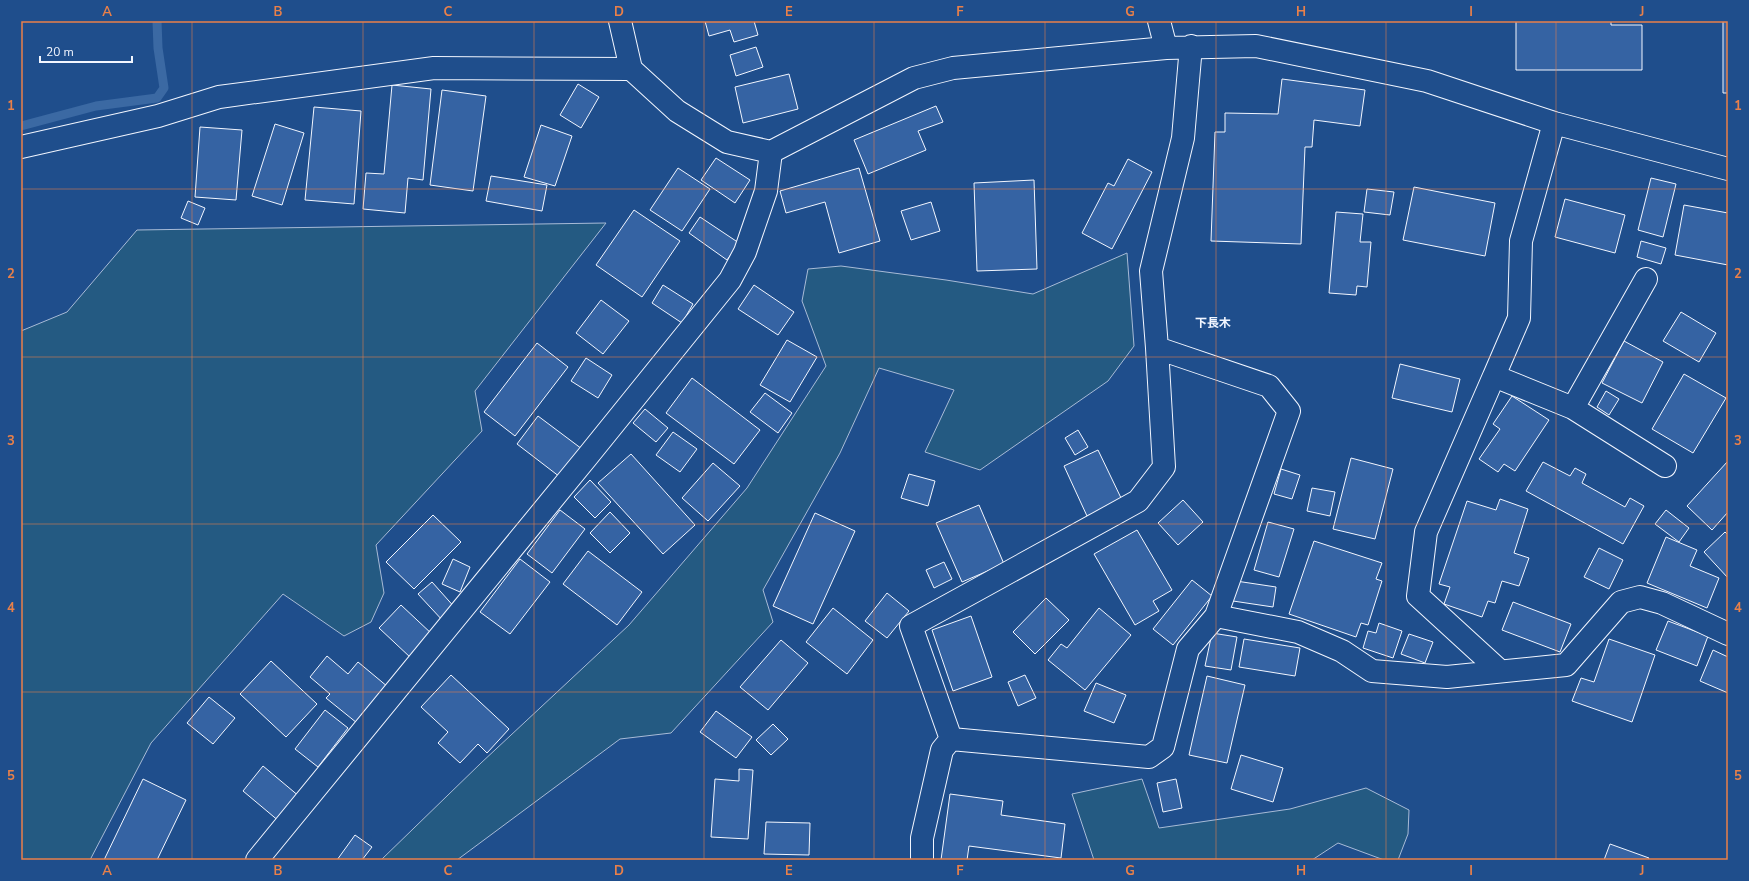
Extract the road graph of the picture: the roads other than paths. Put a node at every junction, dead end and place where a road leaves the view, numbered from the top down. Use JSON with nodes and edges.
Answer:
{"nodes":[{"id":1,"x":620,"y":21,"type":"edge"},
{"id":2,"x":1159,"y":21,"type":"edge"},
{"id":3,"x":1191,"y":46,"type":"junction"},
{"id":4,"x":1166,"y":48,"type":"junction"},
{"id":5,"x":631,"y":69,"type":"junction"},
{"id":6,"x":1554,"y":123,"type":"junction"},
{"id":7,"x":21,"y":147,"type":"edge"},
{"id":8,"x":771,"y":152,"type":"junction"},
{"id":9,"x":1728,"y":169,"type":"edge"},
{"id":10,"x":1646,"y":279,"type":"dead end"},
{"id":11,"x":1157,"y":348,"type":"junction"},
{"id":12,"x":1494,"y":376,"type":"junction"},
{"id":13,"x":1573,"y":408,"type":"junction"},
{"id":14,"x":1665,"y":466,"type":"dead end"},
{"id":15,"x":1216,"y":616,"type":"junction"},
{"id":16,"x":1728,"y":634,"type":"edge"},
{"id":17,"x":1500,"y":672,"type":"junction"},
{"id":18,"x":951,"y":739,"type":"junction"},
{"id":19,"x":257,"y":860,"type":"edge"},
{"id":20,"x":922,"y":860,"type":"edge"}],
"edges":[{"from":1,"to":5,"type":"street"},
{"from":2,"to":4,"type":"street"},
{"from":3,"to":4,"type":"street"},
{"from":3,"to":6,"type":"street"},
{"from":3,"to":11,"type":"street"},
{"from":4,"to":8,"type":"street"},
{"from":5,"to":7,"type":"street"},
{"from":5,"to":8,"type":"street"},
{"from":6,"to":9,"type":"street"},
{"from":6,"to":12,"type":"street"},
{"from":8,"to":19,"type":"street"},
{"from":10,"to":13,"type":"street"},
{"from":11,"to":15,"type":"street"},
{"from":11,"to":18,"type":"street"},
{"from":12,"to":13,"type":"street"},
{"from":12,"to":17,"type":"street"},
{"from":13,"to":14,"type":"street"},
{"from":15,"to":17,"type":"street"},
{"from":15,"to":18,"type":"street"},
{"from":16,"to":17,"type":"street"},
{"from":18,"to":20,"type":"street"}]}
